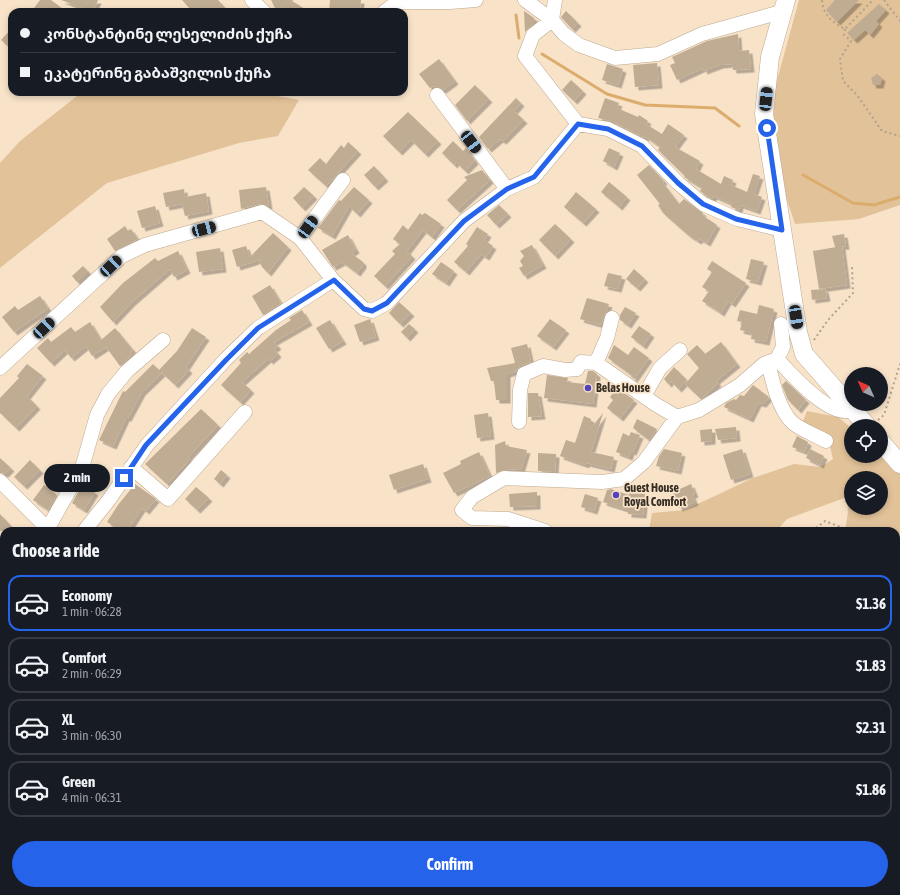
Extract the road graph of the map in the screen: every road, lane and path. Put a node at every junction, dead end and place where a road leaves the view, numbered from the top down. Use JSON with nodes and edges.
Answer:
{"nodes":[{"id":1,"x":252,"y":0,"type":"edge"},
{"id":2,"x":476,"y":0,"type":"edge"},
{"id":3,"x":525,"y":0,"type":"edge"},
{"id":4,"x":555,"y":0,"type":"edge"},
{"id":5,"x":822,"y":0,"type":"edge"},
{"id":6,"x":873,"y":0,"type":"edge"},
{"id":7,"x":884,"y":0,"type":"edge"},
{"id":8,"x":784,"y":6,"type":"edge"},
{"id":9,"x":260,"y":8,"type":"edge"},
{"id":10,"x":389,"y":8,"type":"edge"},
{"id":11,"x":552,"y":20,"type":"junction"},
{"id":12,"x":900,"y":21,"type":"edge"},
{"id":13,"x":845,"y":30,"type":"junction"},
{"id":14,"x":437,"y":95,"type":"dead end"},
{"id":15,"x":578,"y":124,"type":"junction"},
{"id":16,"x":900,"y":136,"type":"edge"},
{"id":17,"x":343,"y":180,"type":"dead end"},
{"id":18,"x":507,"y":189,"type":"junction"},
{"id":19,"x":782,"y":230,"type":"junction"},
{"id":20,"x":300,"y":238,"type":"junction"},
{"id":21,"x":852,"y":267,"type":"dead end"},
{"id":22,"x":334,"y":280,"type":"junction"},
{"id":23,"x":612,"y":318,"type":"dead end"},
{"id":24,"x":781,"y":324,"type":"dead end"},
{"id":25,"x":163,"y":340,"type":"dead end"},
{"id":26,"x":811,"y":342,"type":"dead end"},
{"id":27,"x":680,"y":350,"type":"dead end"},
{"id":28,"x":773,"y":360,"type":"junction"},
{"id":29,"x":596,"y":363,"type":"junction"},
{"id":30,"x":900,"y":364,"type":"edge"},
{"id":31,"x":0,"y":368,"type":"edge"},
{"id":32,"x":644,"y":396,"type":"junction"},
{"id":33,"x":844,"y":401,"type":"edge"},
{"id":34,"x":849,"y":411,"type":"edge"},
{"id":35,"x":853,"y":411,"type":"edge"},
{"id":36,"x":245,"y":412,"type":"dead end"},
{"id":37,"x":677,"y":417,"type":"junction"},
{"id":38,"x":864,"y":419,"type":"edge"},
{"id":39,"x":878,"y":419,"type":"edge"},
{"id":40,"x":519,"y":422,"type":"dead end"},
{"id":41,"x":826,"y":441,"type":"dead end"},
{"id":42,"x":888,"y":450,"type":"edge"},
{"id":43,"x":900,"y":464,"type":"edge"},
{"id":44,"x":131,"y":467,"type":"junction"},
{"id":45,"x":0,"y":481,"type":"edge"},
{"id":46,"x":46,"y":527,"type":"edge"},
{"id":47,"x":51,"y":527,"type":"edge"},
{"id":48,"x":87,"y":527,"type":"edge"},
{"id":49,"x":533,"y":527,"type":"edge"},
{"id":50,"x":817,"y":527,"type":"edge"},
{"id":51,"x":840,"y":527,"type":"edge"}],
"edges":[{"from":1,"to":9,"type":"street"},
{"from":2,"to":10,"type":"street"},
{"from":3,"to":11,"type":"street"},
{"from":4,"to":11,"type":"street"},
{"from":5,"to":13,"type":"path"},
{"from":6,"to":13,"type":"path"},
{"from":7,"to":12,"type":"path"},
{"from":8,"to":11,"type":"street"},
{"from":8,"to":19,"type":"main road"},
{"from":11,"to":15,"type":"street"},
{"from":13,"to":16,"type":"path"},
{"from":14,"to":18,"type":"street"},
{"from":15,"to":18,"type":"street"},
{"from":15,"to":19,"type":"street"},
{"from":17,"to":20,"type":"street"},
{"from":18,"to":22,"type":"street"},
{"from":19,"to":33,"type":"main road"},
{"from":20,"to":22,"type":"street"},
{"from":20,"to":31,"type":"street"},
{"from":21,"to":26,"type":"path"},
{"from":22,"to":44,"type":"street"},
{"from":23,"to":29,"type":"street"},
{"from":24,"to":28,"type":"street"},
{"from":25,"to":47,"type":"street"},
{"from":27,"to":32,"type":"street"},
{"from":28,"to":34,"type":"street"},
{"from":28,"to":37,"type":"street"},
{"from":28,"to":41,"type":"street"},
{"from":29,"to":32,"type":"street"},
{"from":29,"to":40,"type":"street"},
{"from":30,"to":39,"type":"path"},
{"from":32,"to":37,"type":"street"},
{"from":35,"to":38,"type":"main road"},
{"from":36,"to":44,"type":"street"},
{"from":37,"to":49,"type":"street"},
{"from":42,"to":43,"type":"main road"},
{"from":44,"to":48,"type":"street"},
{"from":45,"to":46,"type":"street"},
{"from":50,"to":51,"type":"path"}]}
